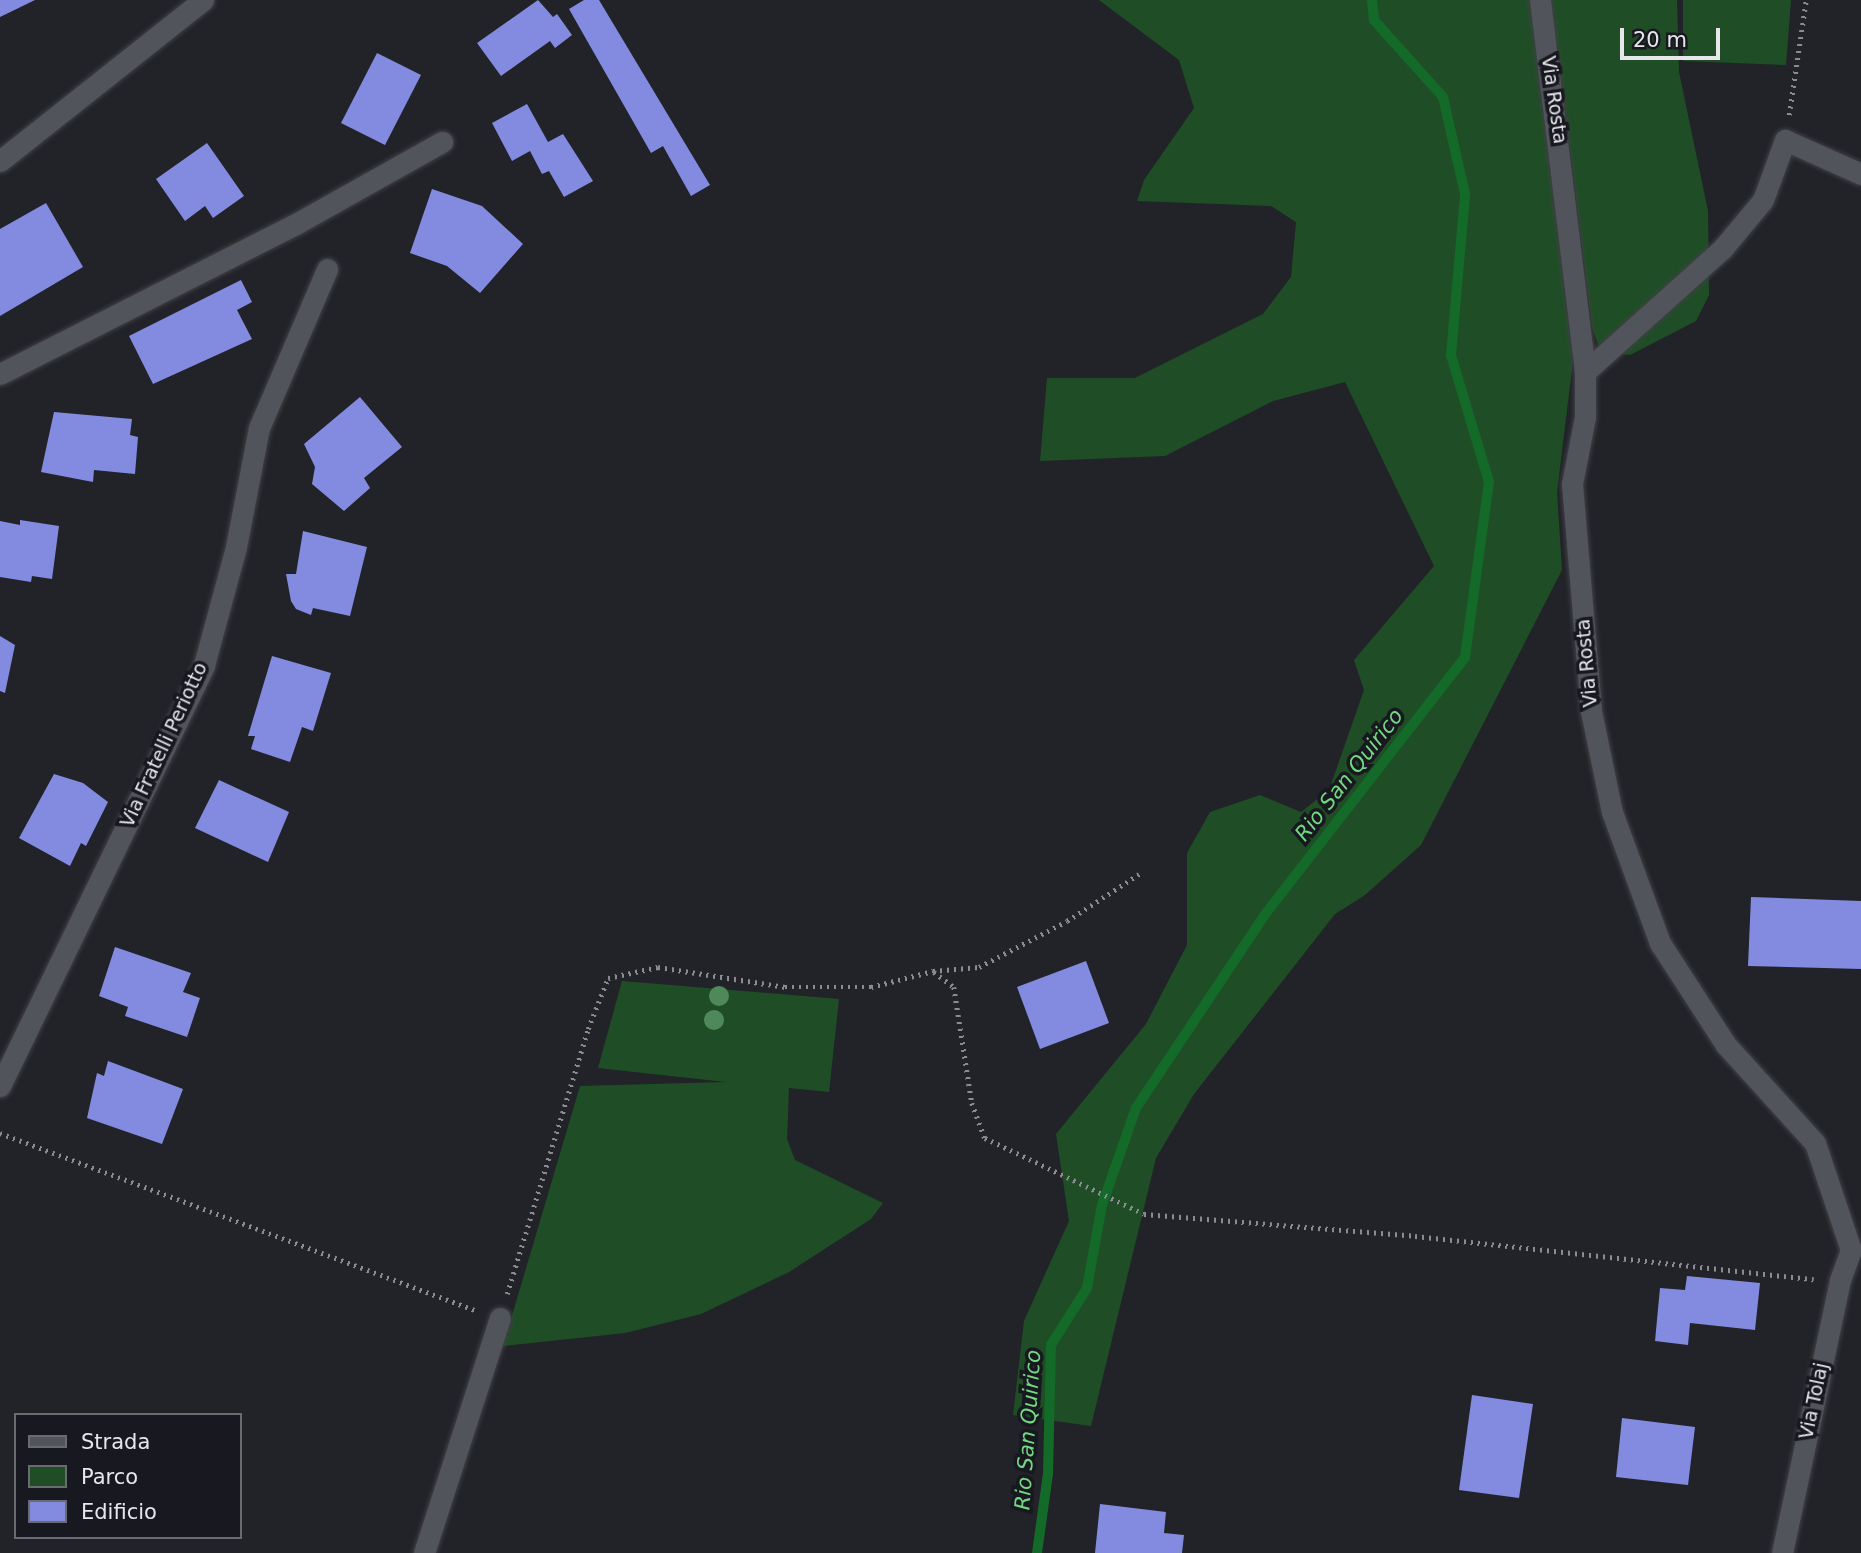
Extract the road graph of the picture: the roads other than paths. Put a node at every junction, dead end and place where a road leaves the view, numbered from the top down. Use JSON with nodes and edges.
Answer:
{"nodes":[{"id":1,"x":203,"y":0,"type":"edge"},
{"id":2,"x":1541,"y":0,"type":"edge"},
{"id":3,"x":442,"y":142,"type":"dead end"},
{"id":4,"x":0,"y":162,"type":"edge"},
{"id":5,"x":1861,"y":174,"type":"edge"},
{"id":6,"x":327,"y":270,"type":"dead end"},
{"id":7,"x":1586,"y":372,"type":"junction"},
{"id":8,"x":0,"y":374,"type":"edge"},
{"id":9,"x":0,"y":1086,"type":"edge"},
{"id":10,"x":1856,"y":1251,"type":"edge"},
{"id":11,"x":500,"y":1318,"type":"road end"},
{"id":12,"x":424,"y":1553,"type":"edge"},
{"id":13,"x":1782,"y":1553,"type":"edge"}],
"edges":[{"from":1,"to":4,"type":"street"},
{"from":2,"to":7,"type":"street","name":"Via Rosta"},
{"from":3,"to":8,"type":"street"},
{"from":5,"to":7,"type":"street"},
{"from":6,"to":9,"type":"street","name":"Via Fratelli Periotto"},
{"from":7,"to":10,"type":"street","name":"Via Rosta"},
{"from":10,"to":13,"type":"street","name":"Via Tolaj"},
{"from":11,"to":12,"type":"street"}]}
